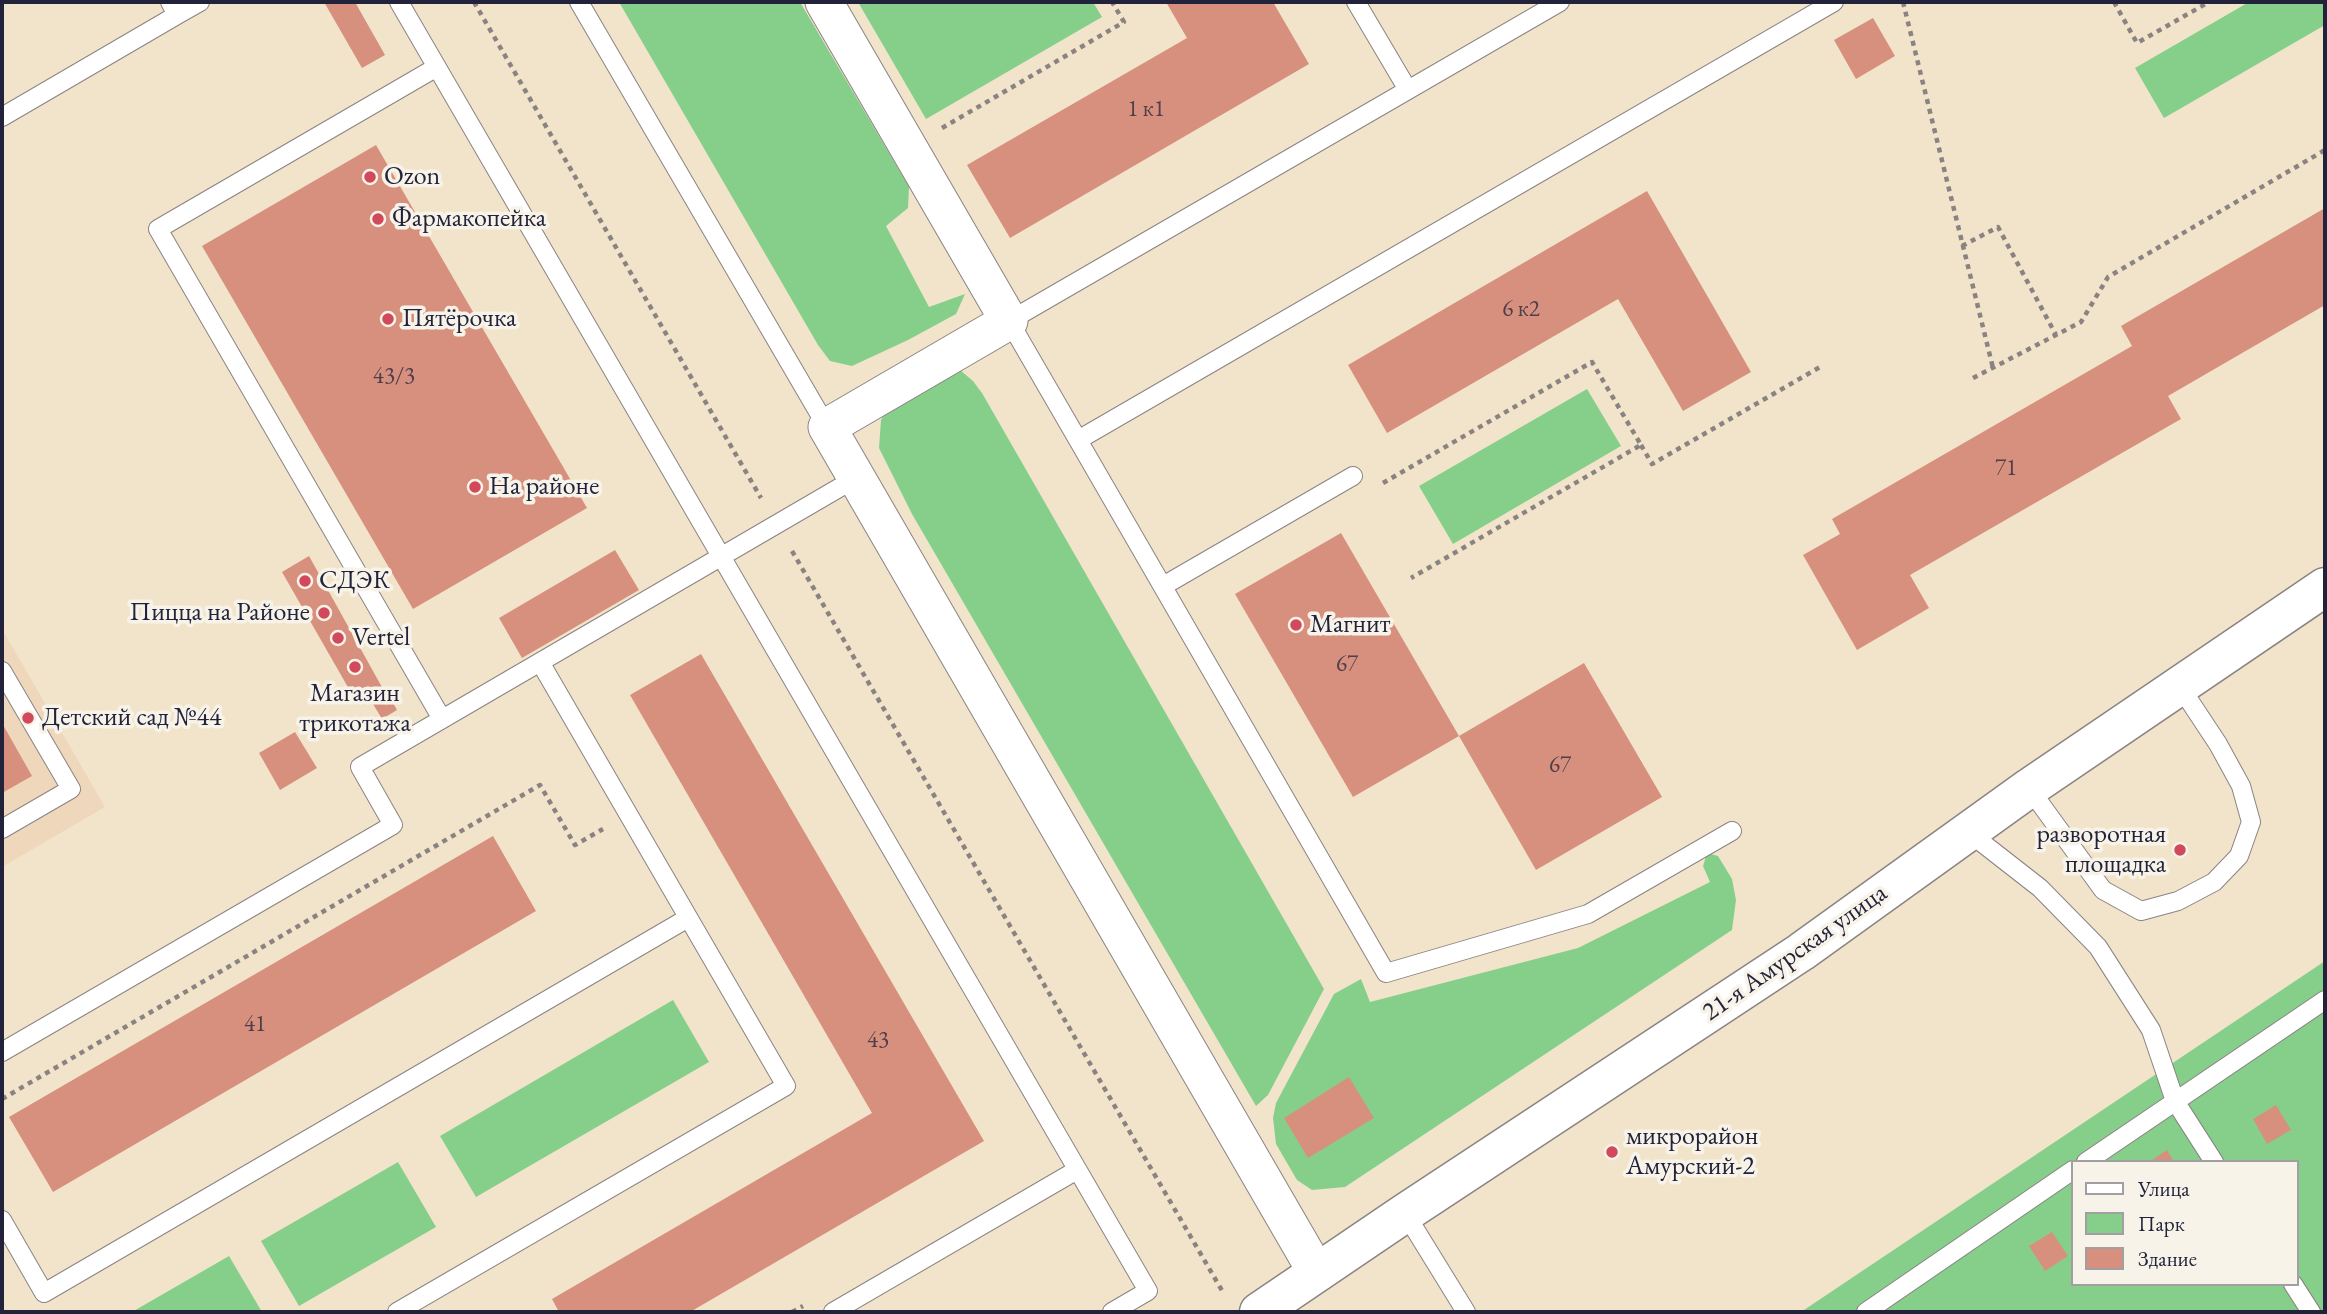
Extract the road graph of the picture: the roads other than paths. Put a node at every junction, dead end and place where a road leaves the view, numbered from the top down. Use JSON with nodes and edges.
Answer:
{"nodes":[{"id":1,"x":200,"y":2,"type":"edge"},
{"id":2,"x":399,"y":2,"type":"edge"},
{"id":3,"x":579,"y":2,"type":"edge"},
{"id":4,"x":824,"y":2,"type":"edge"},
{"id":5,"x":1356,"y":2,"type":"edge"},
{"id":6,"x":1560,"y":2,"type":"edge"},
{"id":7,"x":1833,"y":2,"type":"edge"},
{"id":8,"x":174,"y":8,"type":"edge"},
{"id":9,"x":437,"y":67,"type":"junction"},
{"id":10,"x":1408,"y":90,"type":"junction"},
{"id":11,"x":2,"y":117,"type":"edge"},
{"id":12,"x":1009,"y":321,"type":"junction"},
{"id":13,"x":827,"y":427,"type":"junction"},
{"id":14,"x":1078,"y":440,"type":"junction"},
{"id":15,"x":1353,"y":476,"type":"dead end"},
{"id":16,"x":856,"y":478,"type":"junction"},
{"id":17,"x":721,"y":557,"type":"junction"},
{"id":18,"x":1163,"y":586,"type":"junction"},
{"id":19,"x":2325,"y":587,"type":"edge"},
{"id":20,"x":540,"y":662,"type":"junction"},
{"id":21,"x":2,"y":671,"type":"edge"},
{"id":22,"x":2179,"y":685,"type":"junction"},
{"id":23,"x":442,"y":719,"type":"junction"},
{"id":24,"x":2029,"y":788,"type":"junction"},
{"id":25,"x":2,"y":829,"type":"edge"},
{"id":26,"x":1732,"y":831,"type":"dead end"},
{"id":27,"x":1967,"y":831,"type":"junction"},
{"id":28,"x":688,"y":918,"type":"junction"},
{"id":29,"x":2325,"y":1000,"type":"edge"},
{"id":30,"x":2,"y":1052,"type":"edge"},
{"id":31,"x":2175,"y":1101,"type":"junction"},
{"id":32,"x":2089,"y":1160,"type":"edge"},
{"id":33,"x":2213,"y":1160,"type":"edge"},
{"id":34,"x":1077,"y":1170,"type":"junction"},
{"id":35,"x":2072,"y":1171,"type":"edge"},
{"id":36,"x":1405,"y":1213,"type":"junction"},
{"id":37,"x":2,"y":1220,"type":"edge"},
{"id":38,"x":1317,"y":1273,"type":"junction"},
{"id":39,"x":2294,"y":1286,"type":"edge"},
{"id":40,"x":1243,"y":1306,"type":"edge"},
{"id":41,"x":408,"y":1309,"type":"edge"},
{"id":42,"x":833,"y":1312,"type":"edge"},
{"id":43,"x":1112,"y":1312,"type":"edge"},
{"id":44,"x":1466,"y":1312,"type":"edge"},
{"id":45,"x":1866,"y":1312,"type":"edge"},
{"id":46,"x":2311,"y":1312,"type":"edge"}],
"edges":[{"from":1,"to":8,"type":"lane"},
{"from":2,"to":9,"type":"lane"},
{"from":3,"to":13,"type":"lane"},
{"from":4,"to":12,"type":"street"},
{"from":5,"to":10,"type":"lane"},
{"from":6,"to":10,"type":"lane"},
{"from":7,"to":14,"type":"lane"},
{"from":8,"to":11,"type":"lane"},
{"from":9,"to":17,"type":"lane"},
{"from":9,"to":23,"type":"lane"},
{"from":10,"to":12,"type":"lane"},
{"from":12,"to":13,"type":"street"},
{"from":12,"to":14,"type":"lane"},
{"from":13,"to":16,"type":"street"},
{"from":14,"to":18,"type":"lane"},
{"from":15,"to":18,"type":"lane"},
{"from":16,"to":17,"type":"lane"},
{"from":16,"to":38,"type":"street"},
{"from":17,"to":20,"type":"lane"},
{"from":17,"to":34,"type":"lane"},
{"from":18,"to":26,"type":"lane"},
{"from":19,"to":22,"type":"main road","name":"21-я Амурская улица"},
{"from":20,"to":23,"type":"lane"},
{"from":20,"to":28,"type":"lane"},
{"from":21,"to":25,"type":"lane"},
{"from":22,"to":24,"type":"main road","name":"21-я Амурская улица"},
{"from":22,"to":24,"type":"lane"},
{"from":23,"to":30,"type":"lane"},
{"from":24,"to":27,"type":"main road","name":"21-я Амурская улица"},
{"from":27,"to":31,"type":"lane"},
{"from":27,"to":36,"type":"main road","name":"21-я Амурская улица"},
{"from":28,"to":37,"type":"lane"},
{"from":28,"to":41,"type":"lane"},
{"from":29,"to":31,"type":"lane"},
{"from":31,"to":32,"type":"lane"},
{"from":31,"to":33,"type":"lane"},
{"from":34,"to":42,"type":"lane"},
{"from":34,"to":43,"type":"lane"},
{"from":35,"to":45,"type":"lane"},
{"from":36,"to":38,"type":"main road","name":"21-я Амурская улица"},
{"from":36,"to":44,"type":"lane"},
{"from":38,"to":40,"type":"main road","name":"21-я Амурская улица"},
{"from":39,"to":46,"type":"lane"}]}
